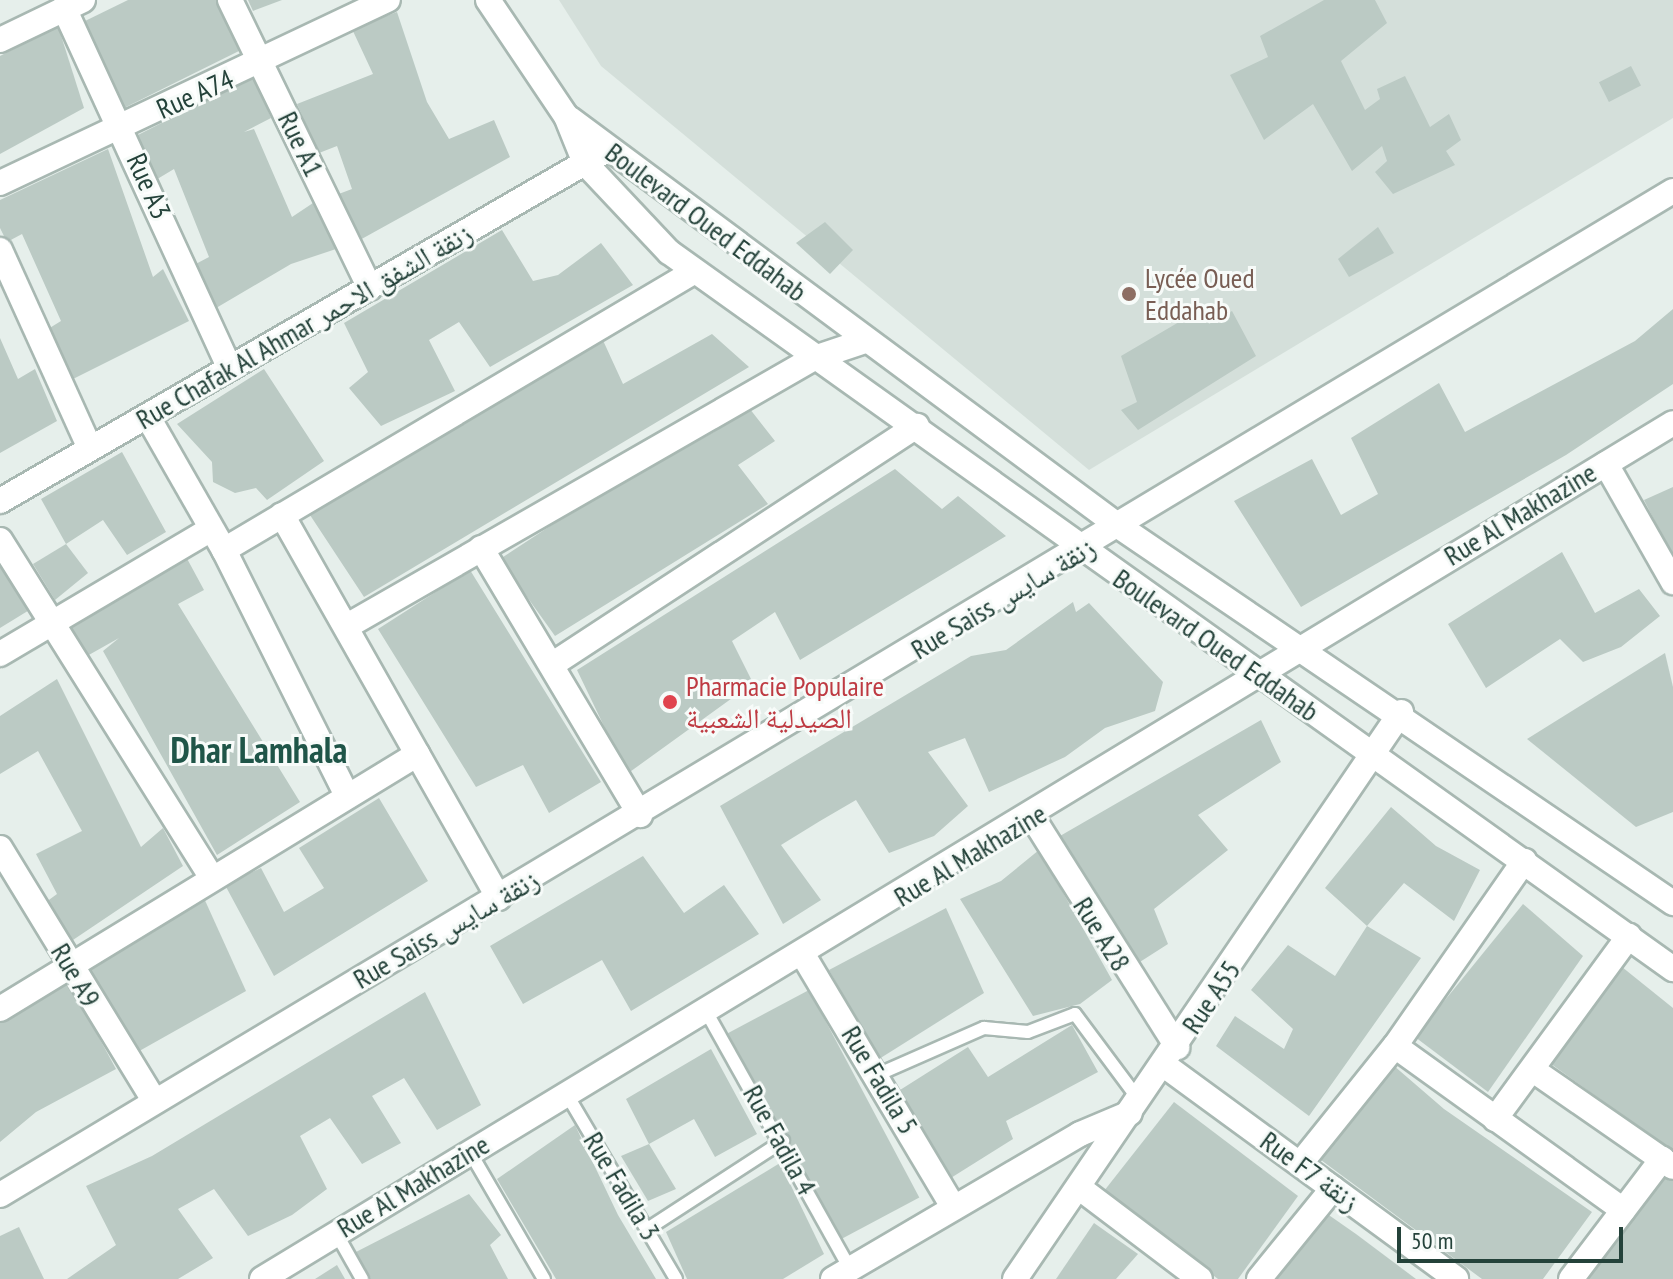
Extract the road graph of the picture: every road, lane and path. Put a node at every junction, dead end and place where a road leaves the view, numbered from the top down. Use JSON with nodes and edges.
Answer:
{"nodes":[{"id":1,"x":230,"y":0,"type":"edge"},
{"id":2,"x":388,"y":0,"type":"edge"},
{"id":3,"x":488,"y":0,"type":"edge"},
{"id":4,"x":73,"y":4,"type":"edge"},
{"id":5,"x":0,"y":40,"type":"edge"},
{"id":6,"x":262,"y":64,"type":"junction"},
{"id":7,"x":566,"y":116,"type":"junction"},
{"id":8,"x":122,"y":126,"type":"junction"},
{"id":9,"x":607,"y":150,"type":"junction"},
{"id":10,"x":585,"y":163,"type":"junction"},
{"id":11,"x":0,"y":183,"type":"edge"},
{"id":12,"x":1673,"y":191,"type":"edge"},
{"id":13,"x":0,"y":250,"type":"edge"},
{"id":14,"x":695,"y":271,"type":"junction"},
{"id":15,"x":370,"y":288,"type":"junction"},
{"id":16,"x":865,"y":341,"type":"junction"},
{"id":17,"x":814,"y":358,"type":"junction"},
{"id":18,"x":229,"y":366,"type":"junction"},
{"id":19,"x":149,"y":419,"type":"junction"},
{"id":20,"x":1673,"y":423,"type":"edge"},
{"id":21,"x":917,"y":426,"type":"junction"},
{"id":22,"x":90,"y":448,"type":"junction"},
{"id":23,"x":1606,"y":464,"type":"junction"},
{"id":24,"x":0,"y":501,"type":"edge"},
{"id":25,"x":282,"y":515,"type":"junction"},
{"id":26,"x":1120,"y":527,"type":"junction"},
{"id":27,"x":0,"y":540,"type":"edge"},
{"id":28,"x":216,"y":541,"type":"junction"},
{"id":29,"x":481,"y":548,"type":"junction"},
{"id":30,"x":1082,"y":551,"type":"junction"},
{"id":31,"x":1673,"y":582,"type":"edge"},
{"id":32,"x":51,"y":625,"type":"junction"},
{"id":33,"x":349,"y":625,"type":"junction"},
{"id":34,"x":1302,"y":644,"type":"junction"},
{"id":35,"x":0,"y":654,"type":"edge"},
{"id":36,"x":553,"y":664,"type":"junction"},
{"id":37,"x":1266,"y":675,"type":"junction"},
{"id":38,"x":1401,"y":712,"type":"junction"},
{"id":39,"x":417,"y":754,"type":"junction"},
{"id":40,"x":1373,"y":758,"type":"junction"},
{"id":41,"x":347,"y":796,"type":"junction"},
{"id":42,"x":640,"y":815,"type":"junction"},
{"id":43,"x":1033,"y":818,"type":"junction"},
{"id":44,"x":0,"y":848,"type":"edge"},
{"id":45,"x":1524,"y":861,"type":"junction"},
{"id":46,"x":212,"y":878,"type":"junction"},
{"id":47,"x":499,"y":898,"type":"junction"},
{"id":48,"x":1673,"y":903,"type":"edge"},
{"id":49,"x":1629,"y":936,"type":"junction"},
{"id":50,"x":803,"y":955,"type":"junction"},
{"id":51,"x":70,"y":964,"type":"junction"},
{"id":52,"x":1673,"y":969,"type":"edge"},
{"id":53,"x":0,"y":1009,"type":"edge"},
{"id":54,"x":707,"y":1013,"type":"junction"},
{"id":55,"x":1395,"y":1046,"type":"junction"},
{"id":56,"x":1170,"y":1056,"type":"junction"},
{"id":57,"x":1533,"y":1070,"type":"junction"},
{"id":58,"x":879,"y":1074,"type":"junction"},
{"id":59,"x":566,"y":1093,"type":"junction"},
{"id":60,"x":154,"y":1100,"type":"junction"},
{"id":61,"x":1135,"y":1106,"type":"junction"},
{"id":62,"x":1495,"y":1119,"type":"junction"},
{"id":63,"x":783,"y":1141,"type":"junction"},
{"id":64,"x":470,"y":1152,"type":"junction"},
{"id":65,"x":1668,"y":1163,"type":"edge"},
{"id":66,"x":1300,"y":1164,"type":"junction"},
{"id":67,"x":1333,"y":1188,"type":"junction"},
{"id":68,"x":1081,"y":1189,"type":"junction"},
{"id":69,"x":0,"y":1195,"type":"edge"},
{"id":70,"x":953,"y":1207,"type":"junction"},
{"id":71,"x":1623,"y":1210,"type":"junction"},
{"id":72,"x":649,"y":1228,"type":"junction"},
{"id":73,"x":336,"y":1233,"type":"junction"},
{"id":74,"x":842,"y":1274,"type":"edge"},
{"id":75,"x":262,"y":1279,"type":"edge"},
{"id":76,"x":362,"y":1279,"type":"edge"},
{"id":77,"x":544,"y":1279,"type":"edge"},
{"id":78,"x":676,"y":1279,"type":"edge"},
{"id":79,"x":1015,"y":1279,"type":"edge"},
{"id":80,"x":1200,"y":1279,"type":"edge"},
{"id":81,"x":1259,"y":1279,"type":"edge"},
{"id":82,"x":1456,"y":1279,"type":"edge"},
{"id":83,"x":1571,"y":1279,"type":"edge"}],
"edges":[{"from":1,"to":6,"type":"street","name":"Rue A1"},
{"from":2,"to":6,"type":"street","name":"Rue A74"},
{"from":3,"to":7,"type":"street","name":"Boulevard Oued Eddahab"},
{"from":4,"to":5,"type":"street"},
{"from":4,"to":8,"type":"street","name":"Rue A3"},
{"from":6,"to":8,"type":"street","name":"Rue A74"},
{"from":6,"to":15,"type":"street","name":"Rue A1"},
{"from":7,"to":9,"type":"street","name":"Boulevard Oued Eddahab"},
{"from":7,"to":10,"type":"street","name":"Boulevard Oued Eddahab"},
{"from":8,"to":11,"type":"street","name":"Rue A74"},
{"from":8,"to":18,"type":"street","name":"Rue A3"},
{"from":9,"to":10,"type":"street","name":"Rue Chafak Al Ahmar زنقة الشفق الاحمر"},
{"from":9,"to":16,"type":"street","name":"Boulevard Oued Eddahab"},
{"from":10,"to":14,"type":"street","name":"Boulevard Oued Eddahab"},
{"from":10,"to":15,"type":"street","name":"Rue Chafak Al Ahmar زنقة الشفق الاحمر"},
{"from":12,"to":26,"type":"street","name":"Rue Saiss زنقة سايس"},
{"from":13,"to":22,"type":"street"},
{"from":14,"to":17,"type":"street","name":"Boulevard Oued Eddahab"},
{"from":14,"to":25,"type":"street"},
{"from":15,"to":18,"type":"street","name":"Rue Chafak Al Ahmar زنقة الشفق الاحمر"},
{"from":16,"to":17,"type":"street"},
{"from":16,"to":26,"type":"street","name":"Boulevard Oued Eddahab"},
{"from":17,"to":21,"type":"street","name":"Boulevard Oued Eddahab"},
{"from":17,"to":29,"type":"street"},
{"from":18,"to":19,"type":"street","name":"Rue Chafak Al Ahmar زنقة الشفق الاحمر"},
{"from":19,"to":22,"type":"street","name":"Rue Chafak Al Ahmar زنقة الشفق الاحمر"},
{"from":19,"to":28,"type":"street"},
{"from":20,"to":23,"type":"street","name":"Rue Al Makhazine"},
{"from":21,"to":30,"type":"street","name":"Boulevard Oued Eddahab"},
{"from":21,"to":36,"type":"street"},
{"from":22,"to":24,"type":"street","name":"Rue Chafak Al Ahmar زنقة الشفق الاحمر"},
{"from":23,"to":31,"type":"street"},
{"from":23,"to":34,"type":"street","name":"Rue Al Makhazine"},
{"from":25,"to":28,"type":"street"},
{"from":25,"to":33,"type":"street"},
{"from":26,"to":30,"type":"street","name":"Rue Saiss زنقة سايس"},
{"from":26,"to":34,"type":"street","name":"Boulevard Oued Eddahab"},
{"from":27,"to":32,"type":"street"},
{"from":28,"to":32,"type":"street"},
{"from":28,"to":41,"type":"street"},
{"from":29,"to":33,"type":"street"},
{"from":29,"to":36,"type":"street"},
{"from":30,"to":37,"type":"street","name":"Boulevard Oued Eddahab"},
{"from":30,"to":42,"type":"street","name":"Rue Saiss زنقة سايس"},
{"from":32,"to":35,"type":"street"},
{"from":32,"to":46,"type":"street"},
{"from":33,"to":39,"type":"street"},
{"from":34,"to":37,"type":"street","name":"Rue Al Makhazine"},
{"from":34,"to":38,"type":"street","name":"Boulevard Oued Eddahab"},
{"from":36,"to":42,"type":"street"},
{"from":37,"to":40,"type":"street","name":"Boulevard Oued Eddahab"},
{"from":37,"to":43,"type":"street","name":"Rue Al Makhazine"},
{"from":38,"to":40,"type":"street","name":"Rue A55"},
{"from":38,"to":48,"type":"street","name":"Boulevard Oued Eddahab"},
{"from":39,"to":41,"type":"street"},
{"from":39,"to":47,"type":"street"},
{"from":40,"to":45,"type":"street","name":"Boulevard Oued Eddahab"},
{"from":40,"to":56,"type":"street","name":"Rue A55"},
{"from":41,"to":46,"type":"street"},
{"from":42,"to":47,"type":"street","name":"Rue Saiss زنقة سايس"},
{"from":43,"to":50,"type":"street","name":"Rue Al Makhazine"},
{"from":43,"to":56,"type":"street","name":"Rue A28"},
{"from":44,"to":51,"type":"street","name":"Rue A9"},
{"from":45,"to":49,"type":"street","name":"Boulevard Oued Eddahab"},
{"from":45,"to":55,"type":"street"},
{"from":46,"to":51,"type":"street"},
{"from":47,"to":60,"type":"street","name":"Rue Saiss زنقة سايس"},
{"from":49,"to":52,"type":"street","name":"Boulevard Oued Eddahab"},
{"from":49,"to":57,"type":"street"},
{"from":50,"to":54,"type":"street","name":"Rue Al Makhazine"},
{"from":50,"to":58,"type":"street","name":"Rue Fadila 5"},
{"from":51,"to":53,"type":"street"},
{"from":51,"to":60,"type":"street","name":"Rue A9"},
{"from":54,"to":59,"type":"street","name":"Rue Al Makhazine"},
{"from":54,"to":63,"type":"lane","name":"Rue Fadila 4"},
{"from":55,"to":62,"type":"street"},
{"from":55,"to":66,"type":"street"},
{"from":56,"to":61,"type":"street","name":"Rue A55"},
{"from":56,"to":66,"type":"street","name":"Rue F7 زنقة"},
{"from":57,"to":62,"type":"street"},
{"from":57,"to":65,"type":"street"},
{"from":58,"to":61,"type":"lane"},
{"from":58,"to":70,"type":"street","name":"Rue Fadila 5"},
{"from":59,"to":64,"type":"street","name":"Rue Al Makhazine"},
{"from":59,"to":72,"type":"lane","name":"Rue Fadila 3"},
{"from":60,"to":69,"type":"street","name":"Rue Saiss زنقة سايس"},
{"from":61,"to":68,"type":"street","name":"Rue A55"},
{"from":61,"to":70,"type":"street"},
{"from":62,"to":71,"type":"street"},
{"from":63,"to":72,"type":"lane"},
{"from":63,"to":74,"type":"lane","name":"Rue Fadila 4"},
{"from":64,"to":73,"type":"street","name":"Rue Al Makhazine"},
{"from":64,"to":77,"type":"lane"},
{"from":65,"to":71,"type":"street"},
{"from":66,"to":67,"type":"street","name":"Rue F7 زنقة"},
{"from":67,"to":81,"type":"street"},
{"from":67,"to":82,"type":"street","name":"Rue F7 زنقة"},
{"from":68,"to":79,"type":"street","name":"Rue A55"},
{"from":68,"to":80,"type":"street"},
{"from":70,"to":74,"type":"street"},
{"from":71,"to":83,"type":"street"},
{"from":72,"to":78,"type":"lane","name":"Rue Fadila 3"},
{"from":73,"to":75,"type":"street","name":"Rue Al Makhazine"},
{"from":73,"to":76,"type":"lane"}]}
